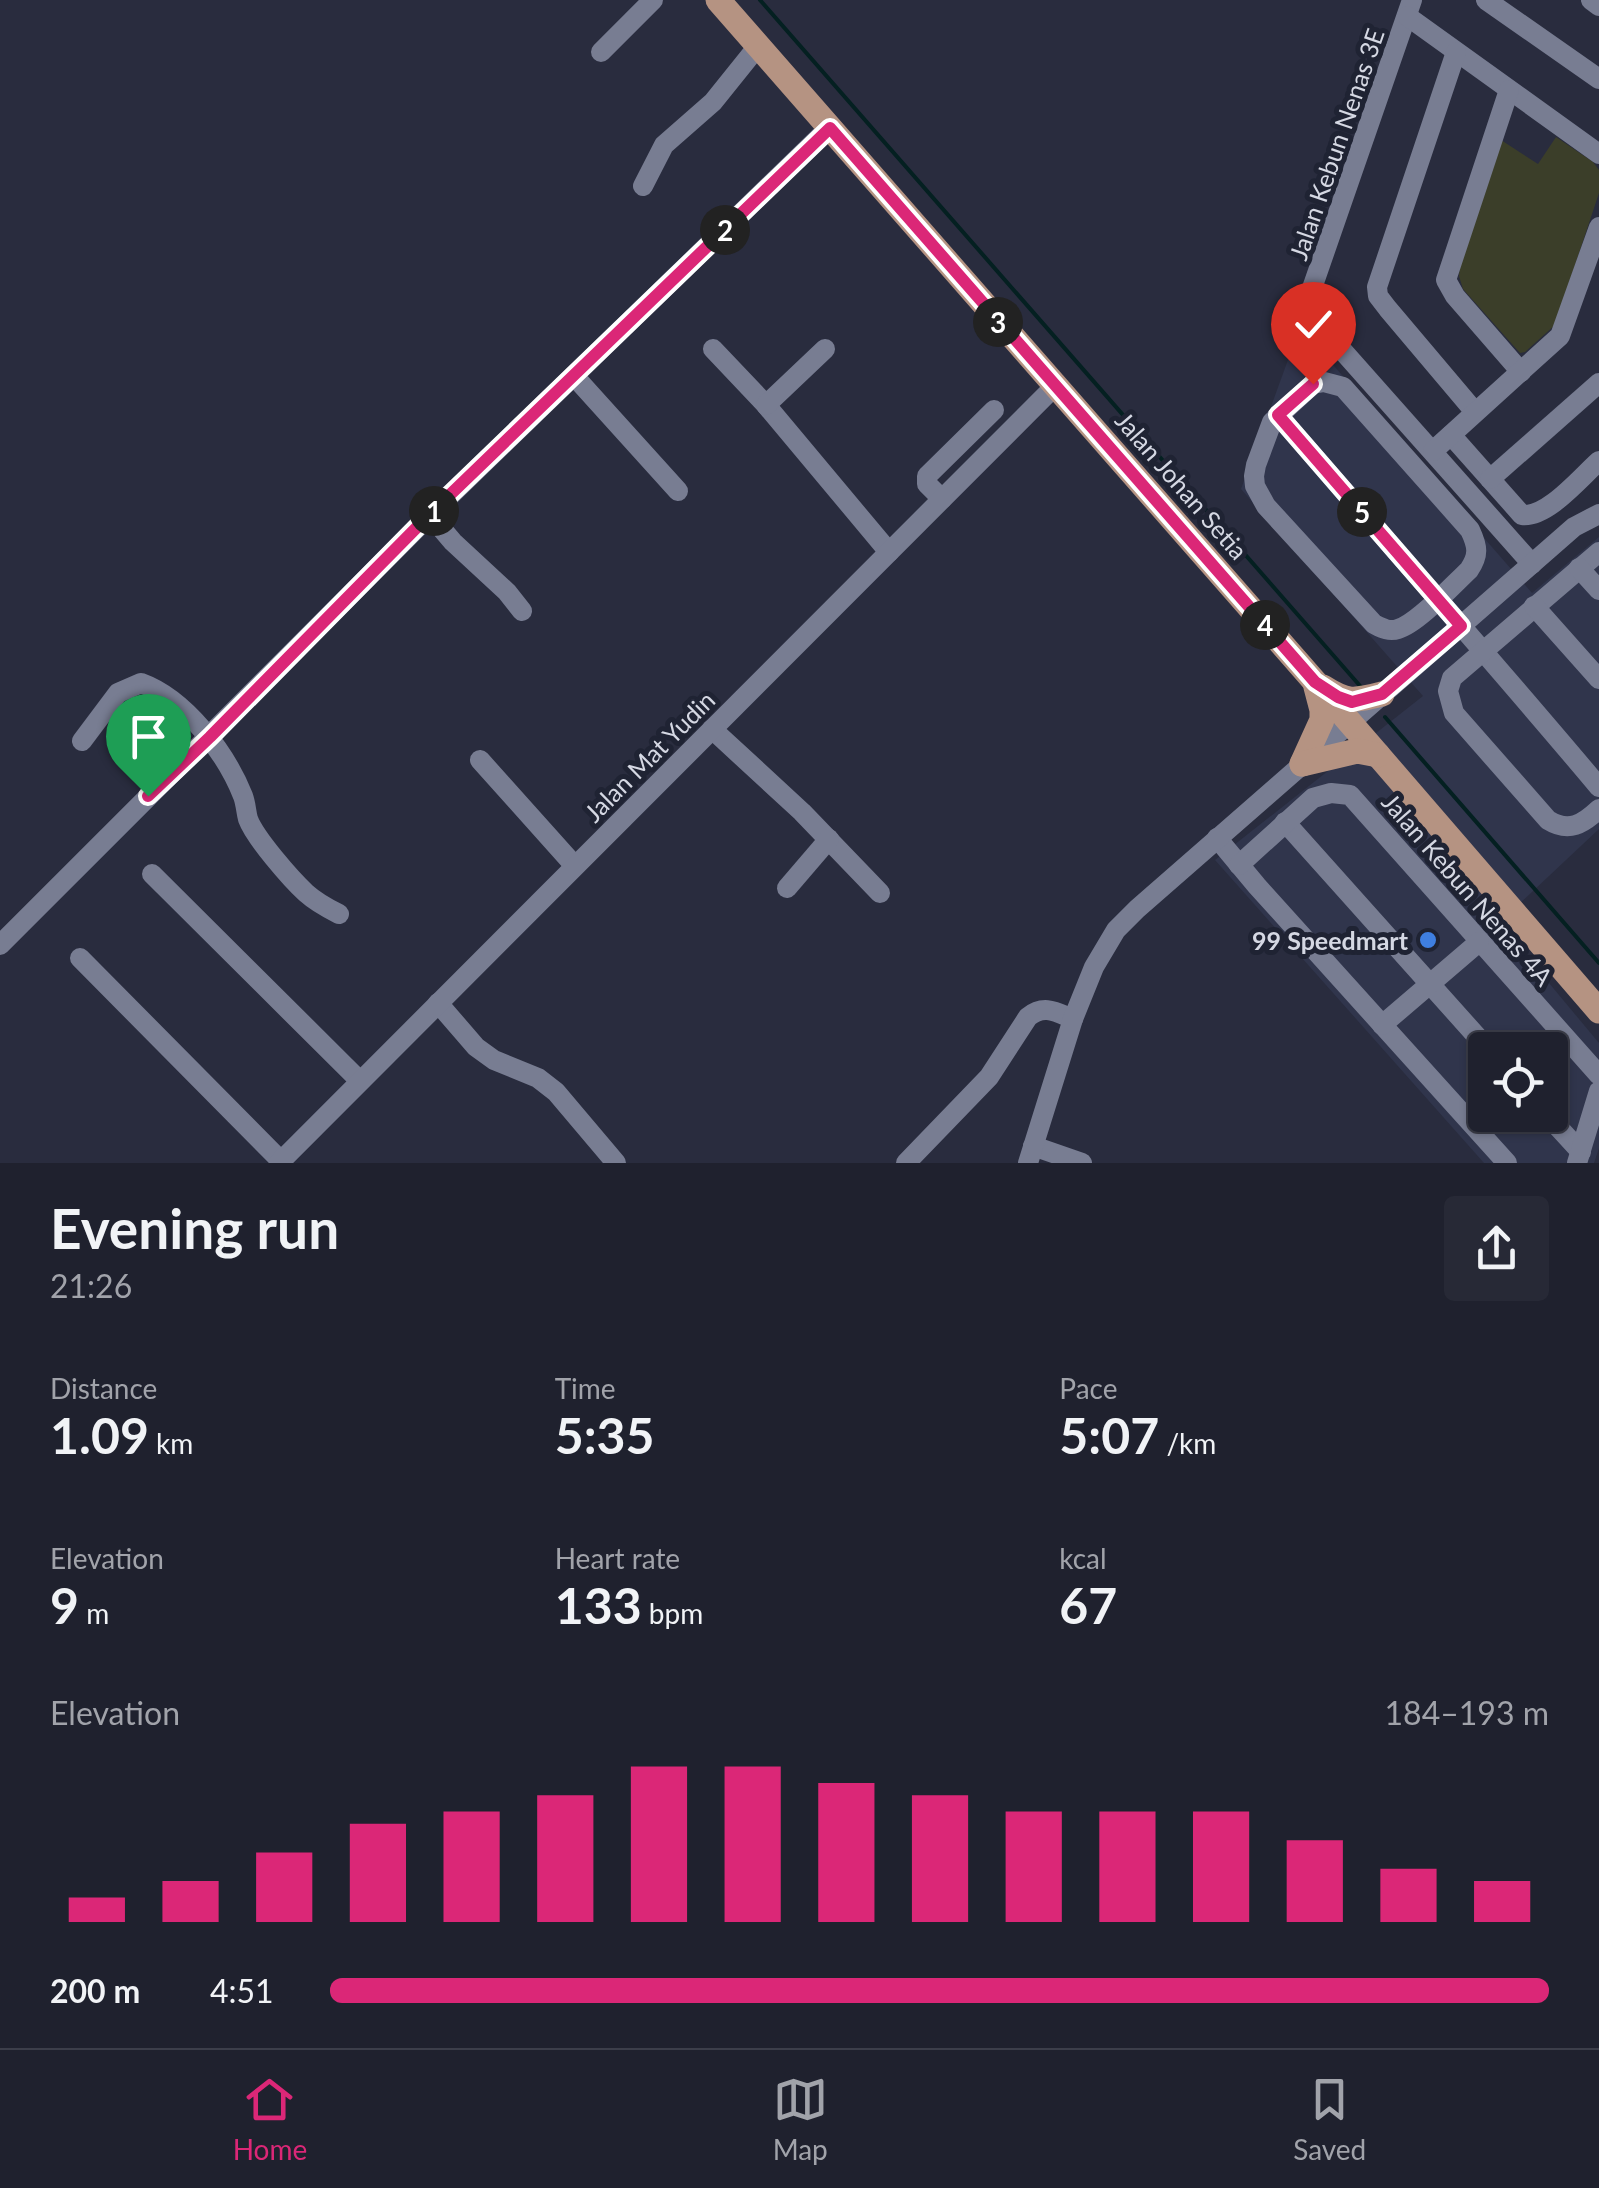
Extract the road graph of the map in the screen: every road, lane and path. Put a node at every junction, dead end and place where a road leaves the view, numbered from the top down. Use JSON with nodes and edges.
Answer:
{"nodes":[{"id":1,"x":653,"y":0,"type":"edge"},
{"id":2,"x":718,"y":0,"type":"edge"},
{"id":3,"x":1486,"y":0,"type":"edge"},
{"id":4,"x":1591,"y":0,"type":"edge"},
{"id":5,"x":1599,"y":6,"type":"edge"},
{"id":6,"x":1409,"y":8,"type":"edge"},
{"id":7,"x":758,"y":46,"type":"junction"},
{"id":8,"x":601,"y":52,"type":"dead end"},
{"id":9,"x":1456,"y":52,"type":"junction"},
{"id":10,"x":1599,"y":79,"type":"edge"},
{"id":11,"x":1509,"y":90,"type":"junction"},
{"id":12,"x":830,"y":128,"type":"junction"},
{"id":13,"x":1599,"y":154,"type":"edge"},
{"id":14,"x":643,"y":186,"type":"dead end"},
{"id":15,"x":1599,"y":227,"type":"edge"},
{"id":16,"x":712,"y":349,"type":"dead end"},
{"id":17,"x":826,"y":349,"type":"dead end"},
{"id":18,"x":1522,"y":372,"type":"junction"},
{"id":19,"x":575,"y":376,"type":"junction"},
{"id":20,"x":1599,"y":383,"type":"edge"},
{"id":21,"x":1054,"y":386,"type":"junction"},
{"id":22,"x":766,"y":405,"type":"junction"},
{"id":23,"x":994,"y":410,"type":"dead end"},
{"id":24,"x":1476,"y":412,"type":"junction"},
{"id":25,"x":1278,"y":415,"type":"junction"},
{"id":26,"x":1450,"y":435,"type":"junction"},
{"id":27,"x":1433,"y":451,"type":"junction"},
{"id":28,"x":1599,"y":462,"type":"edge"},
{"id":29,"x":1490,"y":479,"type":"junction"},
{"id":30,"x":678,"y":491,"type":"dead end"},
{"id":31,"x":942,"y":499,"type":"junction"},
{"id":32,"x":430,"y":514,"type":"junction"},
{"id":33,"x":1599,"y":514,"type":"edge"},
{"id":34,"x":888,"y":552,"type":"junction"},
{"id":35,"x":1599,"y":552,"type":"edge"},
{"id":36,"x":1532,"y":564,"type":"junction"},
{"id":37,"x":1579,"y":568,"type":"junction"},
{"id":38,"x":1599,"y":590,"type":"edge"},
{"id":39,"x":1437,"y":600,"type":"junction"},
{"id":40,"x":1534,"y":606,"type":"junction"},
{"id":41,"x":522,"y":611,"type":"dead end"},
{"id":42,"x":1461,"y":626,"type":"junction"},
{"id":43,"x":1484,"y":650,"type":"junction"},
{"id":44,"x":1599,"y":679,"type":"edge"},
{"id":45,"x":1315,"y":682,"type":"junction"},
{"id":46,"x":1382,"y":694,"type":"junction"},
{"id":47,"x":1349,"y":722,"type":"junction"},
{"id":48,"x":712,"y":729,"type":"junction"},
{"id":49,"x":210,"y":737,"type":"junction"},
{"id":50,"x":82,"y":741,"type":"dead end"},
{"id":51,"x":1378,"y":754,"type":"junction"},
{"id":52,"x":480,"y":760,"type":"dead end"},
{"id":53,"x":1302,"y":764,"type":"junction"},
{"id":54,"x":1599,"y":787,"type":"edge"},
{"id":55,"x":1599,"y":809,"type":"edge"},
{"id":56,"x":1285,"y":822,"type":"junction"},
{"id":57,"x":1217,"y":838,"type":"junction"},
{"id":58,"x":829,"y":839,"type":"junction"},
{"id":59,"x":574,"y":865,"type":"junction"},
{"id":60,"x":1239,"y":865,"type":"junction"},
{"id":61,"x":152,"y":874,"type":"dead end"},
{"id":62,"x":787,"y":888,"type":"dead end"},
{"id":63,"x":880,"y":893,"type":"dead end"},
{"id":64,"x":339,"y":914,"type":"dead end"},
{"id":65,"x":1479,"y":942,"type":"junction"},
{"id":66,"x":0,"y":945,"type":"edge"},
{"id":67,"x":80,"y":958,"type":"dead end"},
{"id":68,"x":1429,"y":984,"type":"junction"},
{"id":69,"x":438,"y":1004,"type":"junction"},
{"id":70,"x":1599,"y":1012,"type":"edge"},
{"id":71,"x":1073,"y":1020,"type":"junction"},
{"id":72,"x":1382,"y":1025,"type":"junction"},
{"id":73,"x":1472,"y":1032,"type":"edge"},
{"id":74,"x":1599,"y":1075,"type":"edge"},
{"id":75,"x":360,"y":1081,"type":"junction"},
{"id":76,"x":1599,"y":1091,"type":"edge"},
{"id":77,"x":1561,"y":1132,"type":"edge"},
{"id":78,"x":1030,"y":1155,"type":"edge"},
{"id":79,"x":1579,"y":1157,"type":"edge"},
{"id":80,"x":280,"y":1162,"type":"edge"},
{"id":81,"x":616,"y":1163,"type":"edge"},
{"id":82,"x":906,"y":1163,"type":"edge"},
{"id":83,"x":1082,"y":1163,"type":"edge"},
{"id":84,"x":1507,"y":1163,"type":"edge"}],
"edges":[{"from":1,"to":8,"type":"street"},
{"from":2,"to":7,"type":"main road","name":"Jalan Johan Setia"},
{"from":3,"to":10,"type":"street"},
{"from":4,"to":5,"type":"street"},
{"from":6,"to":9,"type":"street"},
{"from":6,"to":27,"type":"street","name":"Jalan Kebun Nenas 3E"},
{"from":7,"to":12,"type":"main road","name":"Jalan Johan Setia"},
{"from":7,"to":14,"type":"street"},
{"from":9,"to":11,"type":"street"},
{"from":9,"to":24,"type":"street"},
{"from":11,"to":13,"type":"street"},
{"from":11,"to":18,"type":"street"},
{"from":12,"to":19,"type":"street"},
{"from":12,"to":21,"type":"main road","name":"Jalan Johan Setia"},
{"from":15,"to":18,"type":"street"},
{"from":16,"to":22,"type":"street"},
{"from":17,"to":22,"type":"street"},
{"from":18,"to":24,"type":"street"},
{"from":19,"to":30,"type":"street"},
{"from":19,"to":32,"type":"street"},
{"from":20,"to":29,"type":"street"},
{"from":21,"to":31,"type":"street","name":"Jalan Mat Yudin"},
{"from":21,"to":45,"type":"main road","name":"Jalan Johan Setia"},
{"from":22,"to":34,"type":"street"},
{"from":23,"to":31,"type":"street"},
{"from":24,"to":26,"type":"street"},
{"from":25,"to":39,"type":"street"},
{"from":25,"to":39,"type":"street"},
{"from":25,"to":39,"type":"street"},
{"from":26,"to":27,"type":"street"},
{"from":26,"to":29,"type":"street"},
{"from":27,"to":36,"type":"street","name":"Jalan Kebun Nenas 3E"},
{"from":28,"to":29,"type":"street"},
{"from":31,"to":34,"type":"street","name":"Jalan Mat Yudin"},
{"from":32,"to":41,"type":"street"},
{"from":32,"to":49,"type":"street"},
{"from":33,"to":36,"type":"street"},
{"from":34,"to":48,"type":"street","name":"Jalan Mat Yudin"},
{"from":35,"to":37,"type":"street"},
{"from":36,"to":42,"type":"street"},
{"from":37,"to":38,"type":"street"},
{"from":37,"to":40,"type":"street"},
{"from":39,"to":42,"type":"street"},
{"from":40,"to":43,"type":"street"},
{"from":40,"to":44,"type":"street"},
{"from":42,"to":43,"type":"street"},
{"from":42,"to":46,"type":"street"},
{"from":43,"to":54,"type":"street"},
{"from":43,"to":55,"type":"street"},
{"from":45,"to":46,"type":"main road"},
{"from":45,"to":47,"type":"main road","name":"Jalan Johan Setia"},
{"from":45,"to":53,"type":"main road"},
{"from":46,"to":47,"type":"street"},
{"from":46,"to":51,"type":"main road"},
{"from":47,"to":51,"type":"main road","name":"Jalan Johan Setia"},
{"from":47,"to":53,"type":"street"},
{"from":48,"to":58,"type":"street"},
{"from":48,"to":59,"type":"street","name":"Jalan Mat Yudin"},
{"from":49,"to":50,"type":"street"},
{"from":49,"to":64,"type":"street"},
{"from":49,"to":66,"type":"street"},
{"from":51,"to":53,"type":"main road"},
{"from":51,"to":70,"type":"main road","name":"Jalan Johan Setia"},
{"from":52,"to":59,"type":"street"},
{"from":53,"to":57,"type":"street"},
{"from":56,"to":60,"type":"street","name":"Jalan Kebun Nenas 4A"},
{"from":56,"to":65,"type":"street","name":"Jalan Kebun Nenas 4A"},
{"from":56,"to":68,"type":"street"},
{"from":57,"to":60,"type":"street"},
{"from":57,"to":71,"type":"street"},
{"from":58,"to":62,"type":"street"},
{"from":58,"to":63,"type":"street"},
{"from":59,"to":69,"type":"street","name":"Jalan Mat Yudin"},
{"from":60,"to":72,"type":"street"},
{"from":61,"to":75,"type":"street"},
{"from":65,"to":68,"type":"street"},
{"from":65,"to":74,"type":"street","name":"Jalan Kebun Nenas 4A"},
{"from":67,"to":80,"type":"street"},
{"from":68,"to":72,"type":"street"},
{"from":68,"to":73,"type":"street"},
{"from":69,"to":75,"type":"street","name":"Jalan Mat Yudin"},
{"from":69,"to":81,"type":"street"},
{"from":71,"to":78,"type":"street"},
{"from":71,"to":82,"type":"street"},
{"from":72,"to":84,"type":"street"},
{"from":75,"to":80,"type":"street","name":"Jalan Mat Yudin"},
{"from":76,"to":79,"type":"street"},
{"from":77,"to":79,"type":"street"},
{"from":78,"to":83,"type":"street"}]}
